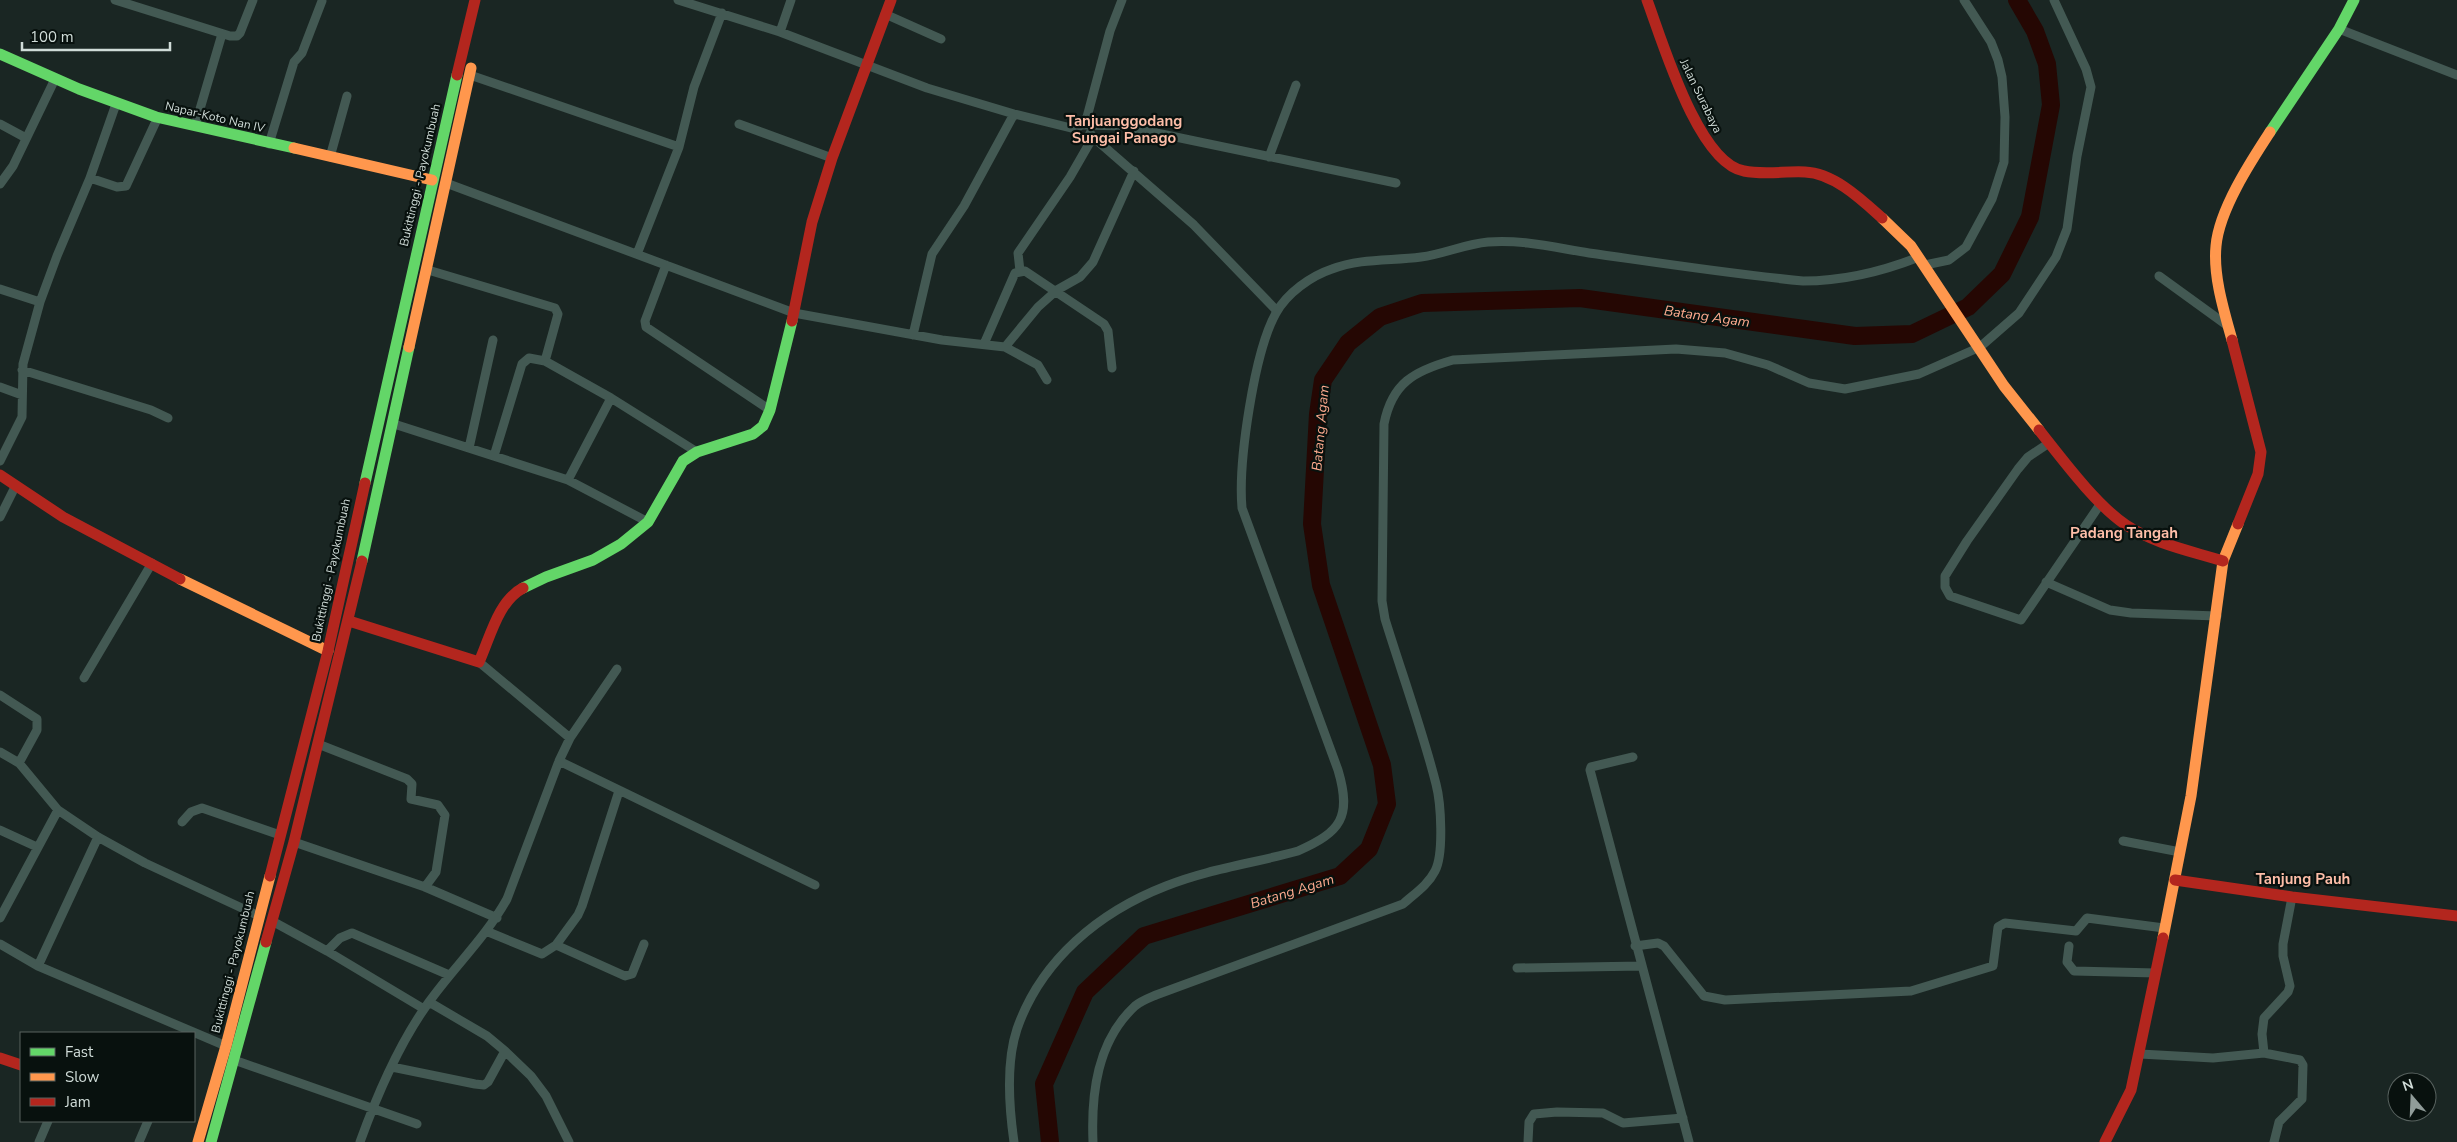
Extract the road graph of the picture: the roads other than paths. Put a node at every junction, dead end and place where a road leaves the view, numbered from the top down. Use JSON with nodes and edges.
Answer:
{"nodes":[{"id":1,"x":115,"y":0,"type":"edge"},
{"id":2,"x":253,"y":0,"type":"edge"},
{"id":3,"x":475,"y":0,"type":"edge"},
{"id":4,"x":486,"y":0,"type":"edge"},
{"id":5,"x":678,"y":0,"type":"edge"},
{"id":6,"x":791,"y":0,"type":"edge"},
{"id":7,"x":891,"y":0,"type":"edge"},
{"id":8,"x":1122,"y":0,"type":"edge"},
{"id":9,"x":1647,"y":0,"type":"edge"},
{"id":10,"x":1964,"y":0,"type":"edge"},
{"id":11,"x":2054,"y":0,"type":"edge"},
{"id":12,"x":2354,"y":0,"type":"edge"},
{"id":13,"x":322,"y":1,"type":"dead end"},
{"id":14,"x":722,"y":13,"type":"junction"},
{"id":15,"x":885,"y":14,"type":"junction"},
{"id":16,"x":2339,"y":29,"type":"junction"},
{"id":17,"x":780,"y":32,"type":"junction"},
{"id":18,"x":222,"y":34,"type":"junction"},
{"id":19,"x":941,"y":39,"type":"dead end"},
{"id":20,"x":0,"y":54,"type":"edge"},
{"id":21,"x":867,"y":64,"type":"junction"},
{"id":22,"x":2457,"y":75,"type":"edge"},
{"id":23,"x":470,"y":76,"type":"junction"},
{"id":24,"x":55,"y":78,"type":"junction"},
{"id":25,"x":1296,"y":85,"type":"dead end"},
{"id":26,"x":347,"y":96,"type":"dead end"},
{"id":27,"x":116,"y":104,"type":"junction"},
{"id":28,"x":1014,"y":114,"type":"junction"},
{"id":29,"x":158,"y":118,"type":"junction"},
{"id":30,"x":1086,"y":121,"type":"junction"},
{"id":31,"x":0,"y":124,"type":"edge"},
{"id":32,"x":739,"y":124,"type":"dead end"},
{"id":33,"x":195,"y":126,"type":"junction"},
{"id":34,"x":1093,"y":137,"type":"junction"},
{"id":35,"x":26,"y":138,"type":"junction"},
{"id":36,"x":269,"y":144,"type":"junction"},
{"id":37,"x":679,"y":146,"type":"junction"},
{"id":38,"x":330,"y":157,"type":"junction"},
{"id":39,"x":1269,"y":157,"type":"junction"},
{"id":40,"x":832,"y":158,"type":"junction"},
{"id":41,"x":1134,"y":171,"type":"junction"},
{"id":42,"x":90,"y":178,"type":"junction"},
{"id":43,"x":432,"y":180,"type":"junction"},
{"id":44,"x":446,"y":183,"type":"junction"},
{"id":45,"x":1396,"y":183,"type":"dead end"},
{"id":46,"x":0,"y":184,"type":"edge"},
{"id":47,"x":637,"y":254,"type":"junction"},
{"id":48,"x":1922,"y":261,"type":"junction"},
{"id":49,"x":666,"y":265,"type":"junction"},
{"id":50,"x":428,"y":270,"type":"junction"},
{"id":51,"x":1020,"y":271,"type":"junction"},
{"id":52,"x":2159,"y":276,"type":"dead end"},
{"id":53,"x":0,"y":289,"type":"edge"},
{"id":54,"x":1057,"y":290,"type":"junction"},
{"id":55,"x":40,"y":302,"type":"junction"},
{"id":56,"x":1277,"y":311,"type":"junction"},
{"id":57,"x":794,"y":313,"type":"junction"},
{"id":58,"x":2228,"y":326,"type":"junction"},
{"id":59,"x":399,"y":330,"type":"junction"},
{"id":60,"x":414,"y":333,"type":"junction"},
{"id":61,"x":914,"y":335,"type":"junction"},
{"id":62,"x":492,"y":340,"type":"dead end"},
{"id":63,"x":984,"y":344,"type":"junction"},
{"id":64,"x":1005,"y":347,"type":"junction"},
{"id":65,"x":1980,"y":347,"type":"junction"},
{"id":66,"x":545,"y":361,"type":"junction"},
{"id":67,"x":1112,"y":368,"type":"dead end"},
{"id":68,"x":22,"y":370,"type":"junction"},
{"id":69,"x":388,"y":376,"type":"junction"},
{"id":70,"x":403,"y":379,"type":"junction"},
{"id":71,"x":1047,"y":380,"type":"dead end"},
{"id":72,"x":0,"y":387,"type":"edge"},
{"id":73,"x":22,"y":396,"type":"junction"},
{"id":74,"x":611,"y":398,"type":"junction"},
{"id":75,"x":770,"y":410,"type":"junction"},
{"id":76,"x":168,"y":418,"type":"dead end"},
{"id":77,"x":394,"y":424,"type":"junction"},
{"id":78,"x":2049,"y":444,"type":"junction"},
{"id":79,"x":469,"y":448,"type":"junction"},
{"id":80,"x":697,"y":452,"type":"junction"},
{"id":81,"x":494,"y":456,"type":"junction"},
{"id":82,"x":0,"y":462,"type":"edge"},
{"id":83,"x":0,"y":475,"type":"edge"},
{"id":84,"x":568,"y":480,"type":"junction"},
{"id":85,"x":16,"y":485,"type":"junction"},
{"id":86,"x":2101,"y":503,"type":"junction"},
{"id":87,"x":0,"y":517,"type":"edge"},
{"id":88,"x":648,"y":522,"type":"junction"},
{"id":89,"x":2223,"y":561,"type":"junction"},
{"id":90,"x":152,"y":563,"type":"junction"},
{"id":91,"x":2046,"y":582,"type":"junction"},
{"id":92,"x":2217,"y":616,"type":"junction"},
{"id":93,"x":349,"y":622,"type":"junction"},
{"id":94,"x":328,"y":651,"type":"junction"},
{"id":95,"x":479,"y":662,"type":"junction"},
{"id":96,"x":618,"y":669,"type":"dead end"},
{"id":97,"x":84,"y":678,"type":"dead end"},
{"id":98,"x":0,"y":695,"type":"edge"},
{"id":99,"x":570,"y":738,"type":"junction"},
{"id":100,"x":318,"y":744,"type":"junction"},
{"id":101,"x":0,"y":752,"type":"edge"},
{"id":102,"x":1633,"y":757,"type":"dead end"},
{"id":103,"x":558,"y":761,"type":"junction"},
{"id":104,"x":19,"y":763,"type":"junction"},
{"id":105,"x":619,"y":791,"type":"junction"},
{"id":106,"x":58,"y":810,"type":"junction"},
{"id":107,"x":182,"y":822,"type":"dead end"},
{"id":108,"x":0,"y":830,"type":"edge"},
{"id":109,"x":280,"y":835,"type":"junction"},
{"id":110,"x":98,"y":836,"type":"junction"},
{"id":111,"x":2123,"y":840,"type":"dead end"},
{"id":112,"x":294,"y":842,"type":"junction"},
{"id":113,"x":37,"y":847,"type":"junction"},
{"id":114,"x":2180,"y":852,"type":"junction"},
{"id":115,"x":272,"y":868,"type":"junction"},
{"id":116,"x":285,"y":872,"type":"junction"},
{"id":117,"x":2175,"y":880,"type":"junction"},
{"id":118,"x":815,"y":885,"type":"dead end"},
{"id":119,"x":425,"y":886,"type":"junction"},
{"id":120,"x":2292,"y":897,"type":"junction"},
{"id":121,"x":259,"y":916,"type":"junction"},
{"id":122,"x":2457,"y":916,"type":"edge"},
{"id":123,"x":0,"y":918,"type":"edge"},
{"id":124,"x":497,"y":918,"type":"junction"},
{"id":125,"x":272,"y":921,"type":"junction"},
{"id":126,"x":2164,"y":928,"type":"junction"},
{"id":127,"x":486,"y":931,"type":"junction"},
{"id":128,"x":0,"y":944,"type":"edge"},
{"id":129,"x":644,"y":944,"type":"dead end"},
{"id":130,"x":556,"y":945,"type":"junction"},
{"id":131,"x":1635,"y":946,"type":"junction"},
{"id":132,"x":2069,"y":946,"type":"dead end"},
{"id":133,"x":327,"y":951,"type":"junction"},
{"id":134,"x":38,"y":966,"type":"junction"},
{"id":135,"x":1642,"y":966,"type":"junction"},
{"id":136,"x":1517,"y":968,"type":"dead end"},
{"id":137,"x":2156,"y":972,"type":"junction"},
{"id":138,"x":449,"y":976,"type":"junction"},
{"id":139,"x":426,"y":1006,"type":"junction"},
{"id":140,"x":193,"y":1032,"type":"edge"},
{"id":141,"x":195,"y":1033,"type":"edge"},
{"id":142,"x":226,"y":1046,"type":"junction"},
{"id":143,"x":505,"y":1051,"type":"junction"},
{"id":144,"x":2264,"y":1053,"type":"junction"},
{"id":145,"x":2140,"y":1054,"type":"junction"},
{"id":146,"x":0,"y":1058,"type":"edge"},
{"id":147,"x":234,"y":1060,"type":"junction"},
{"id":148,"x":20,"y":1065,"type":"edge"},
{"id":149,"x":392,"y":1068,"type":"junction"},
{"id":150,"x":373,"y":1108,"type":"junction"},
{"id":151,"x":199,"y":1116,"type":"edge"},
{"id":152,"x":1683,"y":1118,"type":"junction"},
{"id":153,"x":48,"y":1122,"type":"edge"},
{"id":154,"x":148,"y":1122,"type":"edge"},
{"id":155,"x":216,"y":1122,"type":"junction"},
{"id":156,"x":417,"y":1124,"type":"dead end"},
{"id":157,"x":39,"y":1142,"type":"edge"},
{"id":158,"x":139,"y":1142,"type":"edge"},
{"id":159,"x":198,"y":1142,"type":"edge"},
{"id":160,"x":211,"y":1142,"type":"edge"},
{"id":161,"x":360,"y":1142,"type":"edge"},
{"id":162,"x":569,"y":1142,"type":"edge"},
{"id":163,"x":1014,"y":1142,"type":"edge"},
{"id":164,"x":1093,"y":1142,"type":"edge"},
{"id":165,"x":1528,"y":1142,"type":"edge"},
{"id":166,"x":1689,"y":1142,"type":"edge"},
{"id":167,"x":2105,"y":1142,"type":"edge"},
{"id":168,"x":2274,"y":1142,"type":"edge"}],
"edges":[{"from":1,"to":18,"type":"street"},
{"from":2,"to":18,"type":"street"},
{"from":3,"to":43,"type":"main road","name":"Bukittinggi - Payokumbuah"},
{"from":4,"to":23,"type":"main road","name":"Bukittinggi - Payokumbuah"},
{"from":5,"to":14,"type":"street"},
{"from":6,"to":17,"type":"street"},
{"from":7,"to":15,"type":"main road"},
{"from":8,"to":30,"type":"street"},
{"from":9,"to":48,"type":"main road","name":"Jalan Surabaya"},
{"from":10,"to":48,"type":"street"},
{"from":11,"to":65,"type":"street"},
{"from":12,"to":16,"type":"main road"},
{"from":13,"to":36,"type":"street"},
{"from":14,"to":17,"type":"street"},
{"from":14,"to":37,"type":"street"},
{"from":15,"to":19,"type":"street"},
{"from":15,"to":21,"type":"main road"},
{"from":16,"to":22,"type":"street"},
{"from":16,"to":58,"type":"main road"},
{"from":17,"to":21,"type":"street"},
{"from":18,"to":33,"type":"street"},
{"from":20,"to":24,"type":"main road","name":"Napar-Koto Nan IV"},
{"from":21,"to":28,"type":"street"},
{"from":21,"to":40,"type":"main road"},
{"from":23,"to":37,"type":"street"},
{"from":23,"to":44,"type":"main road","name":"Bukittinggi - Payokumbuah"},
{"from":24,"to":27,"type":"main road","name":"Napar-Koto Nan IV"},
{"from":24,"to":35,"type":"street"},
{"from":25,"to":39,"type":"street"},
{"from":26,"to":38,"type":"street"},
{"from":27,"to":29,"type":"main road","name":"Napar-Koto Nan IV"},
{"from":27,"to":42,"type":"street"},
{"from":28,"to":30,"type":"street"},
{"from":28,"to":61,"type":"street"},
{"from":29,"to":33,"type":"main road","name":"Napar-Koto Nan IV"},
{"from":29,"to":42,"type":"street"},
{"from":30,"to":34,"type":"street"},
{"from":30,"to":39,"type":"street"},
{"from":31,"to":35,"type":"street"},
{"from":32,"to":40,"type":"street"},
{"from":33,"to":36,"type":"main road","name":"Napar-Koto Nan IV"},
{"from":34,"to":41,"type":"street"},
{"from":34,"to":51,"type":"street"},
{"from":35,"to":46,"type":"street"},
{"from":36,"to":38,"type":"main road","name":"Napar-Koto Nan IV"},
{"from":37,"to":47,"type":"street"},
{"from":38,"to":43,"type":"main road","name":"Napar-Koto Nan IV"},
{"from":39,"to":45,"type":"street"},
{"from":40,"to":57,"type":"main road"},
{"from":41,"to":54,"type":"street"},
{"from":41,"to":56,"type":"street"},
{"from":42,"to":55,"type":"street"},
{"from":43,"to":59,"type":"main road","name":"Bukittinggi - Payokumbuah"},
{"from":44,"to":47,"type":"street"},
{"from":44,"to":50,"type":"main road","name":"Bukittinggi - Payokumbuah"},
{"from":47,"to":49,"type":"street"},
{"from":48,"to":56,"type":"street"},
{"from":48,"to":65,"type":"main road","name":"Jalan Surabaya"},
{"from":49,"to":57,"type":"street"},
{"from":49,"to":75,"type":"street"},
{"from":50,"to":60,"type":"main road","name":"Bukittinggi - Payokumbuah"},
{"from":50,"to":66,"type":"street"},
{"from":51,"to":54,"type":"street"},
{"from":51,"to":63,"type":"street"},
{"from":52,"to":58,"type":"street"},
{"from":53,"to":55,"type":"street"},
{"from":54,"to":64,"type":"street"},
{"from":54,"to":67,"type":"street"},
{"from":55,"to":68,"type":"street"},
{"from":56,"to":163,"type":"street"},
{"from":57,"to":61,"type":"street"},
{"from":57,"to":75,"type":"main road"},
{"from":58,"to":89,"type":"main road"},
{"from":59,"to":60,"type":"main road"},
{"from":59,"to":69,"type":"main road","name":"Bukittinggi - Payokumbuah"},
{"from":60,"to":70,"type":"main road","name":"Bukittinggi - Payokumbuah"},
{"from":61,"to":63,"type":"street"},
{"from":62,"to":79,"type":"street"},
{"from":63,"to":64,"type":"street"},
{"from":64,"to":71,"type":"street"},
{"from":65,"to":78,"type":"main road","name":"Jalan Surabaya"},
{"from":65,"to":164,"type":"street"},
{"from":66,"to":74,"type":"street"},
{"from":66,"to":81,"type":"street"},
{"from":68,"to":73,"type":"street"},
{"from":68,"to":76,"type":"street"},
{"from":69,"to":70,"type":"main road"},
{"from":69,"to":94,"type":"main road","name":"Bukittinggi - Payokumbuah"},
{"from":70,"to":77,"type":"main road","name":"Bukittinggi - Payokumbuah"},
{"from":72,"to":73,"type":"street"},
{"from":73,"to":82,"type":"street"},
{"from":74,"to":80,"type":"street"},
{"from":74,"to":84,"type":"street"},
{"from":75,"to":80,"type":"main road"},
{"from":77,"to":79,"type":"street"},
{"from":77,"to":93,"type":"main road","name":"Bukittinggi - Payokumbuah"},
{"from":78,"to":86,"type":"main road","name":"Jalan Surabaya"},
{"from":78,"to":91,"type":"street"},
{"from":79,"to":81,"type":"street"},
{"from":80,"to":88,"type":"main road"},
{"from":81,"to":84,"type":"street"},
{"from":83,"to":85,"type":"main road"},
{"from":84,"to":88,"type":"street"},
{"from":85,"to":87,"type":"street"},
{"from":85,"to":90,"type":"main road"},
{"from":86,"to":89,"type":"main road","name":"Jalan Surabaya"},
{"from":86,"to":91,"type":"street"},
{"from":88,"to":95,"type":"main road"},
{"from":89,"to":92,"type":"main road"},
{"from":90,"to":94,"type":"main road"},
{"from":90,"to":97,"type":"street"},
{"from":91,"to":92,"type":"street"},
{"from":92,"to":114,"type":"main road"},
{"from":93,"to":95,"type":"main road"},
{"from":93,"to":100,"type":"main road","name":"Bukittinggi - Payokumbuah"},
{"from":94,"to":109,"type":"main road","name":"Bukittinggi - Payokumbuah"},
{"from":95,"to":99,"type":"street"},
{"from":96,"to":99,"type":"street"},
{"from":98,"to":104,"type":"street"},
{"from":99,"to":103,"type":"street"},
{"from":100,"to":112,"type":"main road","name":"Bukittinggi - Payokumbuah"},
{"from":100,"to":119,"type":"street"},
{"from":101,"to":104,"type":"street"},
{"from":102,"to":131,"type":"street"},
{"from":103,"to":105,"type":"street"},
{"from":103,"to":124,"type":"street"},
{"from":104,"to":106,"type":"street"},
{"from":105,"to":118,"type":"street"},
{"from":105,"to":130,"type":"street"},
{"from":106,"to":110,"type":"street"},
{"from":106,"to":113,"type":"street"},
{"from":107,"to":109,"type":"street"},
{"from":108,"to":113,"type":"street"},
{"from":109,"to":115,"type":"main road","name":"Bukittinggi - Payokumbuah"},
{"from":110,"to":121,"type":"street"},
{"from":110,"to":134,"type":"street"},
{"from":111,"to":114,"type":"street"},
{"from":112,"to":116,"type":"main road","name":"Bukittinggi - Payokumbuah"},
{"from":112,"to":119,"type":"street"},
{"from":113,"to":123,"type":"street"},
{"from":114,"to":117,"type":"main road"},
{"from":115,"to":116,"type":"main road"},
{"from":115,"to":121,"type":"main road","name":"Bukittinggi - Payokumbuah"},
{"from":116,"to":125,"type":"main road","name":"Bukittinggi - Payokumbuah"},
{"from":117,"to":120,"type":"main road"},
{"from":117,"to":126,"type":"main road"},
{"from":119,"to":124,"type":"street"},
{"from":120,"to":122,"type":"main road"},
{"from":120,"to":144,"type":"street"},
{"from":121,"to":142,"type":"main road","name":"Bukittinggi - Payokumbuah"},
{"from":124,"to":127,"type":"street"},
{"from":125,"to":133,"type":"street"},
{"from":125,"to":147,"type":"main road","name":"Bukittinggi - Payokumbuah"},
{"from":126,"to":131,"type":"street"},
{"from":126,"to":137,"type":"main road"},
{"from":127,"to":130,"type":"street"},
{"from":127,"to":138,"type":"street"},
{"from":128,"to":134,"type":"street"},
{"from":129,"to":130,"type":"street"},
{"from":131,"to":135,"type":"street"},
{"from":132,"to":137,"type":"street"},
{"from":133,"to":138,"type":"street"},
{"from":133,"to":139,"type":"street"},
{"from":134,"to":140,"type":"street"},
{"from":135,"to":136,"type":"street"},
{"from":135,"to":152,"type":"street"},
{"from":137,"to":145,"type":"main road"},
{"from":138,"to":139,"type":"street"},
{"from":139,"to":143,"type":"street"},
{"from":139,"to":149,"type":"street"},
{"from":141,"to":142,"type":"street"},
{"from":142,"to":151,"type":"main road","name":"Bukittinggi - Payokumbuah"},
{"from":143,"to":149,"type":"street"},
{"from":143,"to":162,"type":"street"},
{"from":144,"to":145,"type":"street"},
{"from":144,"to":168,"type":"street"},
{"from":145,"to":167,"type":"main road"},
{"from":146,"to":148,"type":"main road"},
{"from":147,"to":150,"type":"street"},
{"from":147,"to":155,"type":"main road","name":"Bukittinggi - Payokumbuah"},
{"from":149,"to":150,"type":"street"},
{"from":150,"to":156,"type":"street"},
{"from":150,"to":161,"type":"street"},
{"from":151,"to":155,"type":"main road"},
{"from":151,"to":159,"type":"main road","name":"Bukittinggi - Payokumbuah"},
{"from":152,"to":165,"type":"street"},
{"from":152,"to":166,"type":"street"},
{"from":153,"to":157,"type":"street"},
{"from":154,"to":158,"type":"street"},
{"from":155,"to":160,"type":"main road","name":"Bukittinggi - Payokumbuah"}]}
